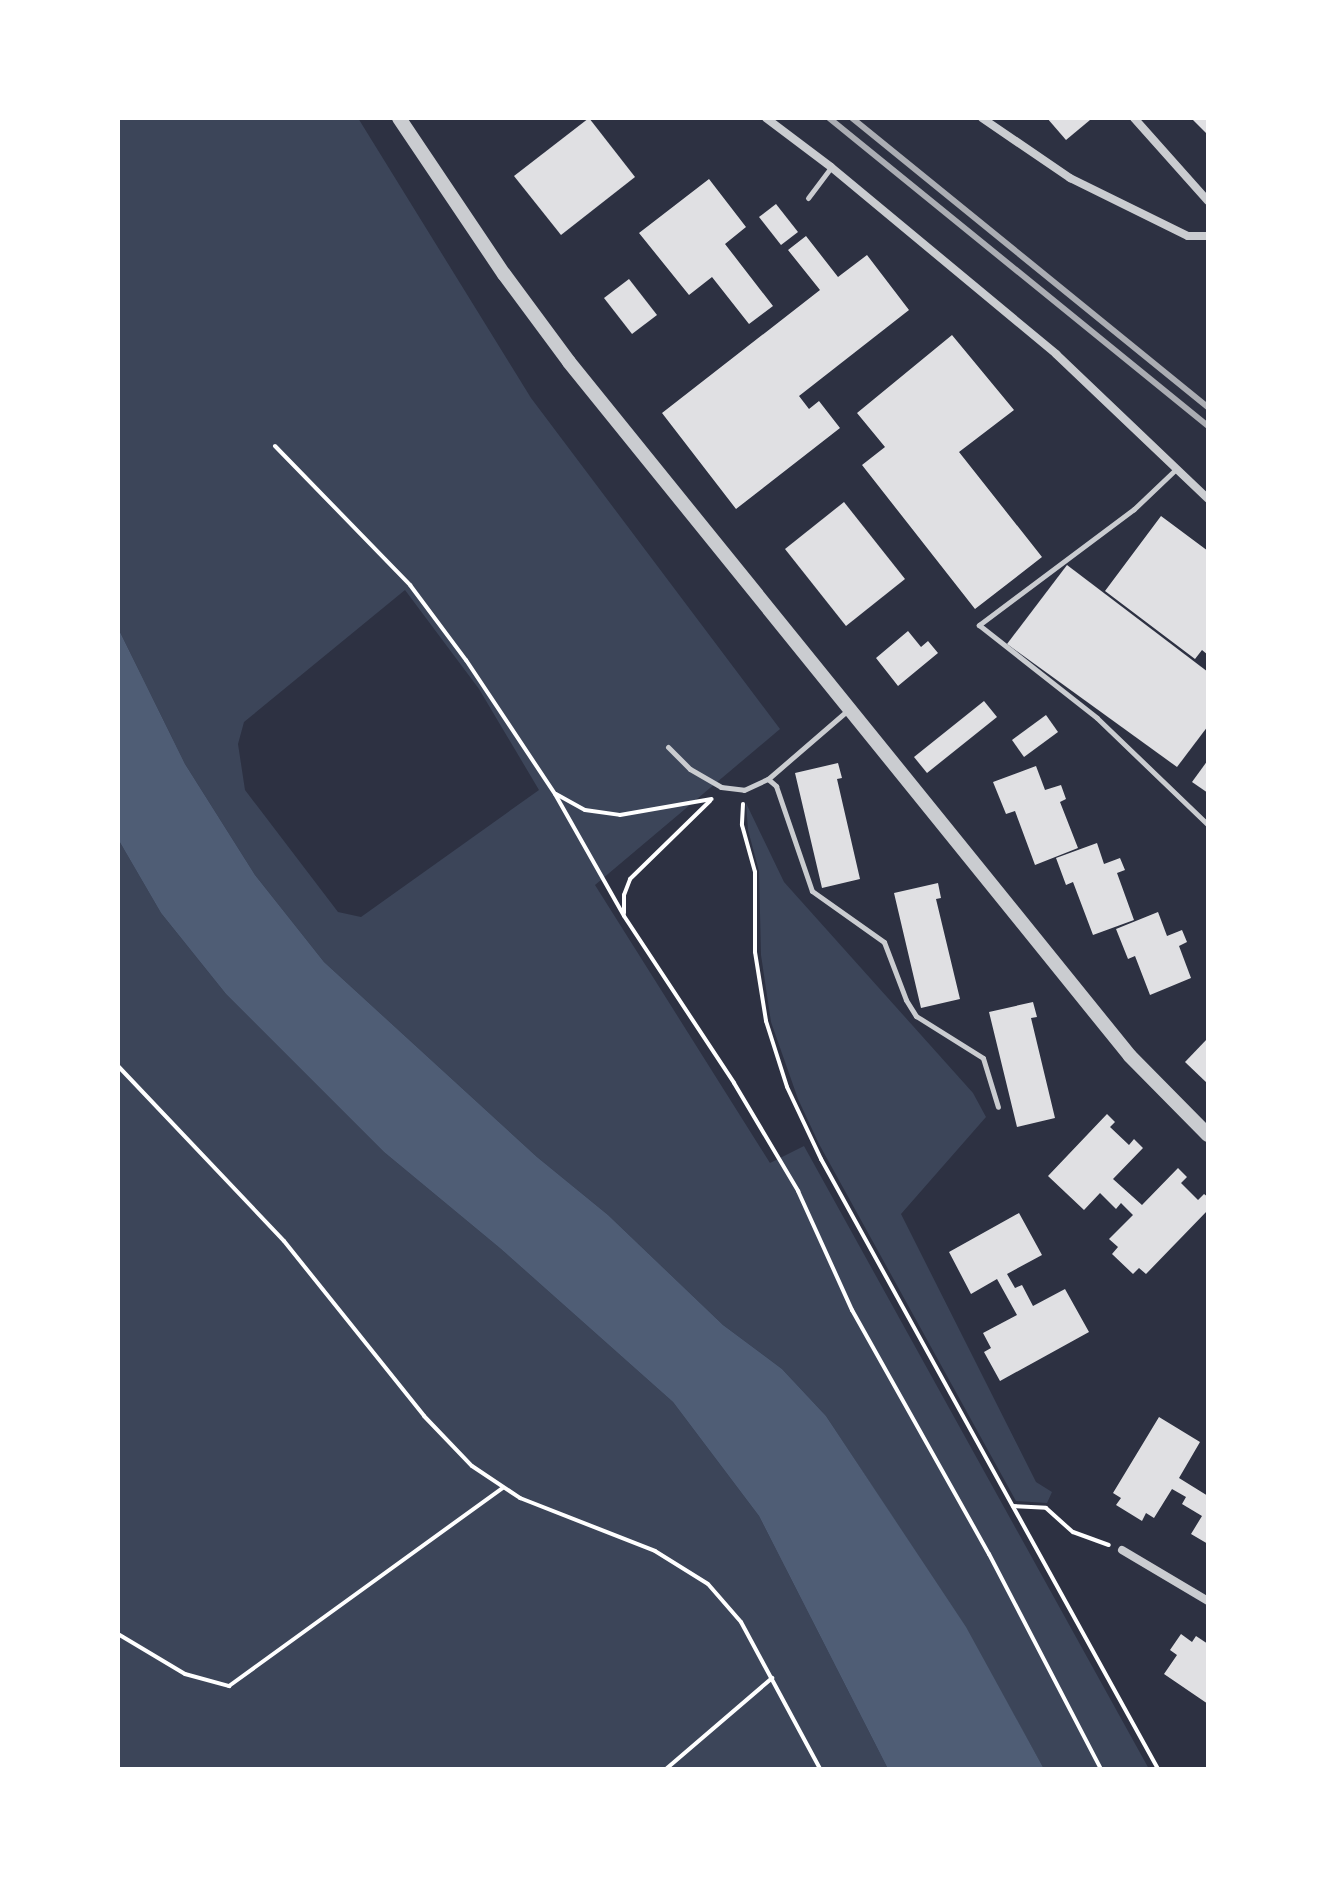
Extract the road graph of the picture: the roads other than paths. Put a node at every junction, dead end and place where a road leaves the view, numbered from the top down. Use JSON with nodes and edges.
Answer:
{"nodes":[{"id":1,"x":399,"y":118,"type":"edge"},
{"id":2,"x":766,"y":118,"type":"edge"},
{"id":3,"x":982,"y":118,"type":"edge"},
{"id":4,"x":1134,"y":118,"type":"edge"},
{"id":5,"x":831,"y":167,"type":"junction"},
{"id":6,"x":808,"y":198,"type":"dead end"},
{"id":7,"x":1208,"y":201,"type":"edge"},
{"id":8,"x":1208,"y":236,"type":"edge"},
{"id":9,"x":1175,"y":470,"type":"junction"},
{"id":10,"x":1208,"y":499,"type":"edge"},
{"id":11,"x":848,"y":710,"type":"junction"},
{"id":12,"x":668,"y":747,"type":"dead end"},
{"id":13,"x":768,"y":779,"type":"junction"},
{"id":14,"x":1208,"y":825,"type":"edge"},
{"id":15,"x":998,"y":1107,"type":"dead end"},
{"id":16,"x":1208,"y":1135,"type":"edge"},
{"id":17,"x":1122,"y":1550,"type":"road end"},
{"id":18,"x":1208,"y":1601,"type":"edge"}],
"edges":[{"from":1,"to":11,"type":"street"},
{"from":2,"to":5,"type":"street"},
{"from":3,"to":8,"type":"street"},
{"from":4,"to":7,"type":"street"},
{"from":5,"to":6,"type":"lane"},
{"from":5,"to":9,"type":"street"},
{"from":9,"to":10,"type":"street"},
{"from":9,"to":14,"type":"lane"},
{"from":11,"to":13,"type":"lane"},
{"from":11,"to":16,"type":"street"},
{"from":12,"to":13,"type":"lane"},
{"from":13,"to":15,"type":"lane"},
{"from":17,"to":18,"type":"street"}]}
